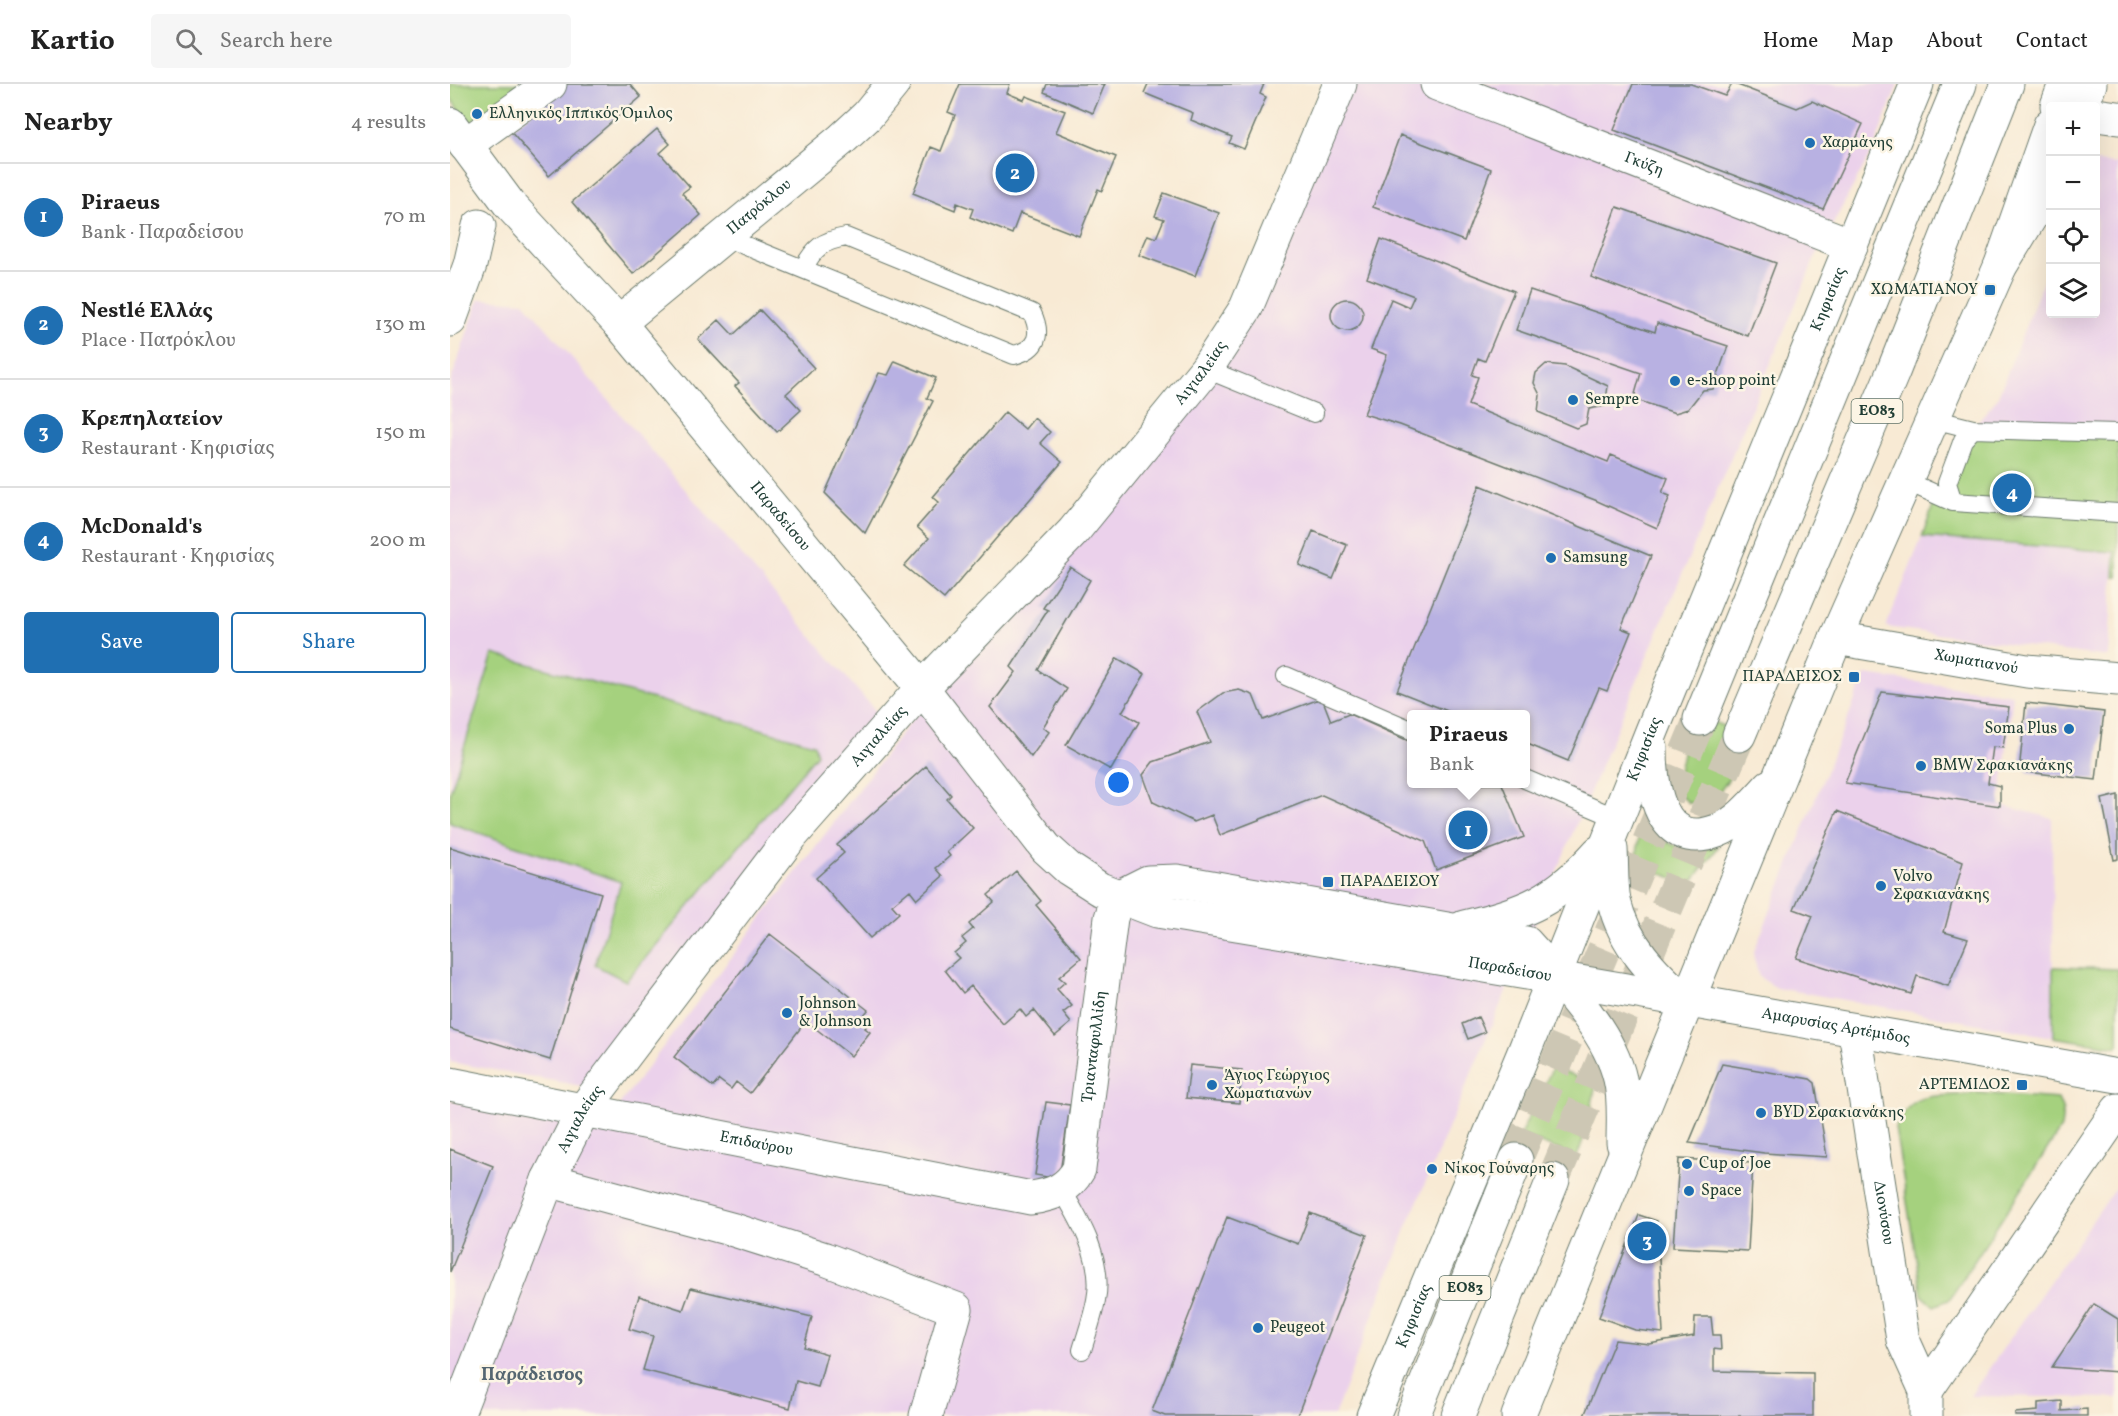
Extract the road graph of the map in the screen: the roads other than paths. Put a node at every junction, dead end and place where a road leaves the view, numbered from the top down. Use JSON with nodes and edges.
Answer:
{"nodes":[{"id":1,"x":550,"y":84,"type":"edge"},
{"id":2,"x":893,"y":84,"type":"edge"},
{"id":3,"x":1340,"y":84,"type":"edge"},
{"id":4,"x":1437,"y":84,"type":"edge"},
{"id":5,"x":1917,"y":84,"type":"edge"},
{"id":6,"x":1960,"y":84,"type":"edge"},
{"id":7,"x":2007,"y":84,"type":"edge"},
{"id":8,"x":2065,"y":84,"type":"edge"},
{"id":9,"x":2090,"y":84,"type":"edge"},
{"id":10,"x":2058,"y":102,"type":"edge"},
{"id":11,"x":2083,"y":102,"type":"edge"},
{"id":12,"x":2100,"y":116,"type":"edge"},
{"id":13,"x":2118,"y":118,"type":"edge"},
{"id":14,"x":458,"y":135,"type":"edge"},
{"id":15,"x":2046,"y":136,"type":"edge"},
{"id":16,"x":2046,"y":192,"type":"edge"},
{"id":17,"x":510,"y":205,"type":"junction"},
{"id":18,"x":464,"y":228,"type":"edge"},
{"id":19,"x":724,"y":237,"type":"junction"},
{"id":20,"x":1851,"y":245,"type":"junction"},
{"id":21,"x":2000,"y":267,"type":"junction"},
{"id":22,"x":803,"y":269,"type":"junction"},
{"id":23,"x":450,"y":320,"type":"edge"},
{"id":24,"x":619,"y":322,"type":"junction"},
{"id":25,"x":1206,"y":369,"type":"junction"},
{"id":26,"x":1314,"y":413,"type":"dead end"},
{"id":27,"x":1933,"y":419,"type":"junction"},
{"id":28,"x":1973,"y":429,"type":"junction"},
{"id":29,"x":2118,"y":434,"type":"edge"},
{"id":30,"x":1906,"y":481,"type":"junction"},
{"id":31,"x":1953,"y":502,"type":"junction"},
{"id":32,"x":2118,"y":513,"type":"edge"},
{"id":33,"x":1836,"y":638,"type":"junction"},
{"id":34,"x":1286,"y":676,"type":"dead end"},
{"id":35,"x":2118,"y":679,"type":"edge"},
{"id":36,"x":922,"y":688,"type":"junction"},
{"id":37,"x":1700,"y":719,"type":"tunnel mouth"},
{"id":38,"x":1407,"y":728,"type":"edge"},
{"id":39,"x":1652,"y":731,"type":"junction"},
{"id":40,"x":1738,"y":735,"type":"tunnel mouth"},
{"id":41,"x":1781,"y":774,"type":"junction"},
{"id":42,"x":1530,"y":782,"type":"edge"},
{"id":43,"x":1614,"y":829,"type":"junction"},
{"id":44,"x":1118,"y":897,"type":"junction"},
{"id":45,"x":1451,"y":930,"type":"junction"},
{"id":46,"x":1555,"y":976,"type":"junction"},
{"id":47,"x":1686,"y":1002,"type":"junction"},
{"id":48,"x":1855,"y":1031,"type":"junction"},
{"id":49,"x":2118,"y":1076,"type":"edge"},
{"id":50,"x":450,"y":1084,"type":"edge"},
{"id":51,"x":584,"y":1109,"type":"junction"},
{"id":52,"x":2118,"y":1110,"type":"edge"},
{"id":53,"x":1623,"y":1155,"type":"junction"},
{"id":54,"x":1516,"y":1160,"type":"tunnel mouth"},
{"id":55,"x":548,"y":1180,"type":"junction"},
{"id":56,"x":1552,"y":1180,"type":"tunnel mouth"},
{"id":57,"x":1062,"y":1190,"type":"junction"},
{"id":58,"x":1082,"y":1350,"type":"dead end"},
{"id":59,"x":1926,"y":1403,"type":"edge"},
{"id":60,"x":457,"y":1416,"type":"edge"},
{"id":61,"x":928,"y":1416,"type":"edge"},
{"id":62,"x":1373,"y":1416,"type":"edge"},
{"id":63,"x":1413,"y":1416,"type":"edge"},
{"id":64,"x":1458,"y":1416,"type":"edge"},
{"id":65,"x":1518,"y":1416,"type":"edge"}],
"edges":[{"from":1,"to":14,"type":"street"},
{"from":2,"to":19,"type":"street","name":"Πατρόκλου"},
{"from":3,"to":25,"type":"street","name":"Αιγιαλείας"},
{"from":4,"to":20,"type":"street","name":"Γκύζη"},
{"from":5,"to":20,"type":"street","name":"Κηφισίας"},
{"from":6,"to":37,"type":"street","number":"ΕΟ83"},
{"from":7,"to":40,"type":"street","number":"ΕΟ83"},
{"from":8,"to":10,"type":"street"},
{"from":9,"to":11,"type":"street"},
{"from":12,"to":13,"type":"street"},
{"from":14,"to":17,"type":"street","name":"Παραδείσου"},
{"from":15,"to":21,"type":"street"},
{"from":16,"to":21,"type":"street"},
{"from":17,"to":18,"type":"street"},
{"from":17,"to":24,"type":"street","name":"Παραδείσου"},
{"from":18,"to":23,"type":"street"},
{"from":19,"to":22,"type":"lane"},
{"from":19,"to":24,"type":"street","name":"Πατρόκλου"},
{"from":20,"to":39,"type":"street","name":"Κηφισίας"},
{"from":21,"to":27,"type":"street"},
{"from":22,"to":22,"type":"lane"},
{"from":24,"to":36,"type":"street","name":"Παραδείσου"},
{"from":25,"to":26,"type":"lane"},
{"from":25,"to":36,"type":"street","name":"Αιγιαλείας"},
{"from":27,"to":28,"type":"lane"},
{"from":27,"to":30,"type":"street"},
{"from":28,"to":29,"type":"lane"},
{"from":28,"to":31,"type":"lane"},
{"from":30,"to":31,"type":"lane"},
{"from":30,"to":33,"type":"street"},
{"from":31,"to":32,"type":"lane"},
{"from":33,"to":35,"type":"street","name":"Χωματιανού"},
{"from":33,"to":41,"type":"street"},
{"from":34,"to":38,"type":"lane"},
{"from":36,"to":44,"type":"street","name":"Παραδείσου"},
{"from":36,"to":51,"type":"street","name":"Αιγιαλείας"},
{"from":39,"to":41,"type":"street"},
{"from":39,"to":43,"type":"street","name":"Κηφισίας"},
{"from":41,"to":47,"type":"street"},
{"from":42,"to":43,"type":"lane"},
{"from":43,"to":45,"type":"street"},
{"from":43,"to":46,"type":"street","name":"Κηφισίας"},
{"from":43,"to":47,"type":"street"},
{"from":44,"to":45,"type":"street","name":"Παραδείσου"},
{"from":44,"to":46,"type":"street","name":"Παραδείσου"},
{"from":44,"to":57,"type":"street","name":"Τριανταφυλλίδη"},
{"from":45,"to":46,"type":"street","name":"Παραδείσου"},
{"from":46,"to":47,"type":"street","name":"Αμαρυσίας Αρτέμιδος"},
{"from":46,"to":53,"type":"street"},
{"from":46,"to":62,"type":"street","name":"Κηφισίας"},
{"from":47,"to":48,"type":"street","name":"Αμαρυσίας Αρτέμιδος"},
{"from":47,"to":53,"type":"street"},
{"from":48,"to":49,"type":"street","name":"Αμαρυσίας Αρτέμιδος"},
{"from":48,"to":59,"type":"street","name":"Διονύσου"},
{"from":50,"to":51,"type":"street","name":"Επιδαύρου"},
{"from":51,"to":55,"type":"street","name":"Αιγιαλείας"},
{"from":51,"to":57,"type":"street","name":"Επιδαύρου"},
{"from":52,"to":59,"type":"street","name":"Διονύσου"},
{"from":53,"to":65,"type":"street"},
{"from":54,"to":63,"type":"street","number":"ΕΟ83"},
{"from":55,"to":60,"type":"street","name":"Αιγιαλείας"},
{"from":55,"to":61,"type":"street"},
{"from":56,"to":64,"type":"street","number":"ΕΟ83"},
{"from":57,"to":58,"type":"lane"}]}
